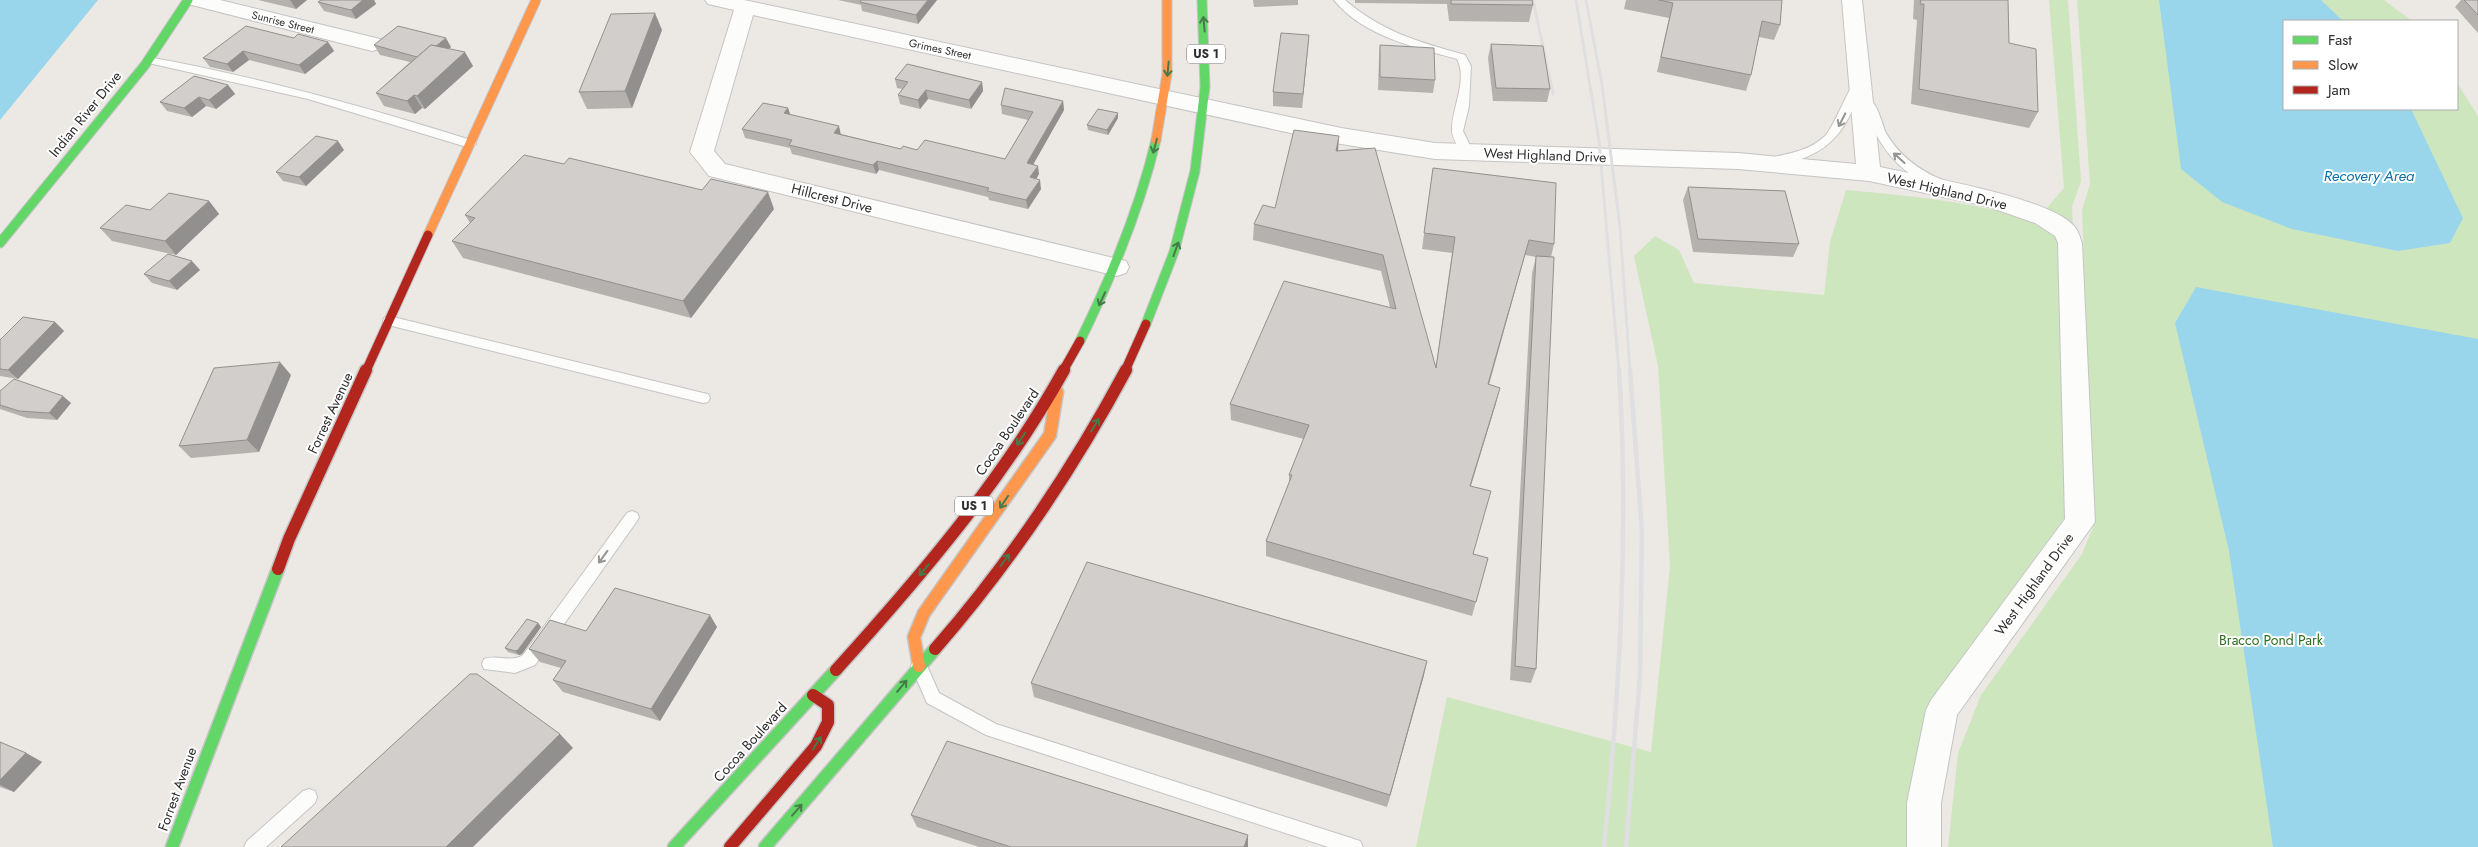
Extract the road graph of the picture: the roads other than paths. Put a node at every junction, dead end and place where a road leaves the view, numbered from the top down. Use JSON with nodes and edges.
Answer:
{"nodes":[{"id":1,"x":188,"y":0,"type":"edge"},
{"id":2,"x":195,"y":0,"type":"edge"},
{"id":3,"x":536,"y":0,"type":"edge"},
{"id":4,"x":715,"y":0,"type":"edge"},
{"id":5,"x":1168,"y":0,"type":"edge"},
{"id":6,"x":1202,"y":0,"type":"edge"},
{"id":7,"x":1339,"y":0,"type":"edge"},
{"id":8,"x":1852,"y":0,"type":"edge"},
{"id":9,"x":746,"y":7,"type":"junction"},
{"id":10,"x":372,"y":44,"type":"edge"},
{"id":11,"x":148,"y":60,"type":"junction"},
{"id":12,"x":1861,"y":76,"type":"junction"},
{"id":13,"x":1165,"y":98,"type":"junction"},
{"id":14,"x":1204,"y":108,"type":"junction"},
{"id":15,"x":470,"y":144,"type":"junction"},
{"id":16,"x":1467,"y":152,"type":"junction"},
{"id":17,"x":1738,"y":161,"type":"junction"},
{"id":18,"x":1869,"y":173,"type":"junction"},
{"id":19,"x":1990,"y":199,"type":"junction"},
{"id":20,"x":0,"y":243,"type":"edge"},
{"id":21,"x":1117,"y":267,"type":"junction"},
{"id":22,"x":389,"y":321,"type":"junction"},
{"id":23,"x":1058,"y":381,"type":"junction"},
{"id":24,"x":703,"y":398,"type":"dead end"},
{"id":25,"x":632,"y":517,"type":"dead end"},
{"id":26,"x":490,"y":664,"type":"dead end"},
{"id":27,"x":919,"y":666,"type":"junction"},
{"id":28,"x":813,"y":695,"type":"junction"},
{"id":29,"x":309,"y":797,"type":"dead end"},
{"id":30,"x":172,"y":847,"type":"edge"},
{"id":31,"x":254,"y":847,"type":"edge"},
{"id":32,"x":674,"y":847,"type":"edge"},
{"id":33,"x":730,"y":847,"type":"edge"},
{"id":34,"x":765,"y":847,"type":"edge"},
{"id":35,"x":1354,"y":847,"type":"edge"},
{"id":36,"x":1924,"y":847,"type":"edge"}],
"edges":[{"from":1,"to":11,"type":"main road","name":"Indian River Drive"},
{"from":2,"to":10,"type":"street","name":"Sunrise Street"},
{"from":3,"to":15,"type":"main road","name":"Forrest Avenue"},
{"from":4,"to":9,"type":"street","name":"Grimes Street"},
{"from":5,"to":13,"type":"main road","name":"Cocoa Boulevard","number":"US 1","one_way":true},
{"from":14,"to":6,"type":"main road","number":"US 1","one_way":true},
{"from":7,"to":16,"type":"lane"},
{"from":8,"to":12,"type":"street"},
{"from":9,"to":13,"type":"street","name":"Grimes Street"},
{"from":9,"to":21,"type":"street","name":"Hillcrest Drive"},
{"from":11,"to":15,"type":"lane"},
{"from":11,"to":20,"type":"main road","name":"Indian River Drive"},
{"from":12,"to":17,"type":"lane","one_way":true},
{"from":12,"to":18,"type":"street"},
{"from":19,"to":12,"type":"lane","one_way":true},
{"from":13,"to":14,"type":"street","name":"West Highland Drive"},
{"from":13,"to":21,"type":"main road","name":"Cocoa Boulevard","number":"US 1","one_way":true},
{"from":14,"to":16,"type":"street","name":"West Highland Drive"},
{"from":27,"to":14,"type":"main road","number":"US 1","one_way":true},
{"from":15,"to":22,"type":"main road","name":"Forrest Avenue"},
{"from":16,"to":17,"type":"street","name":"West Highland Drive"},
{"from":17,"to":18,"type":"street","name":"West Highland Drive"},
{"from":18,"to":19,"type":"street","name":"West Highland Drive"},
{"from":19,"to":36,"type":"street","name":"West Highland Drive"},
{"from":21,"to":23,"type":"main road","name":"Cocoa Boulevard","number":"US 1","one_way":true},
{"from":22,"to":24,"type":"lane"},
{"from":22,"to":30,"type":"main road","name":"Forrest Avenue"},
{"from":23,"to":27,"type":"main road","one_way":true},
{"from":23,"to":28,"type":"main road","name":"Cocoa Boulevard","number":"US 1","one_way":true},
{"from":25,"to":26,"type":"lane","one_way":true},
{"from":34,"to":27,"type":"main road","number":"US 1","one_way":true},
{"from":27,"to":35,"type":"lane"},
{"from":28,"to":32,"type":"main road","name":"Cocoa Boulevard","number":"US 1"},
{"from":33,"to":28,"type":"main road","one_way":true},
{"from":29,"to":31,"type":"lane"}]}
